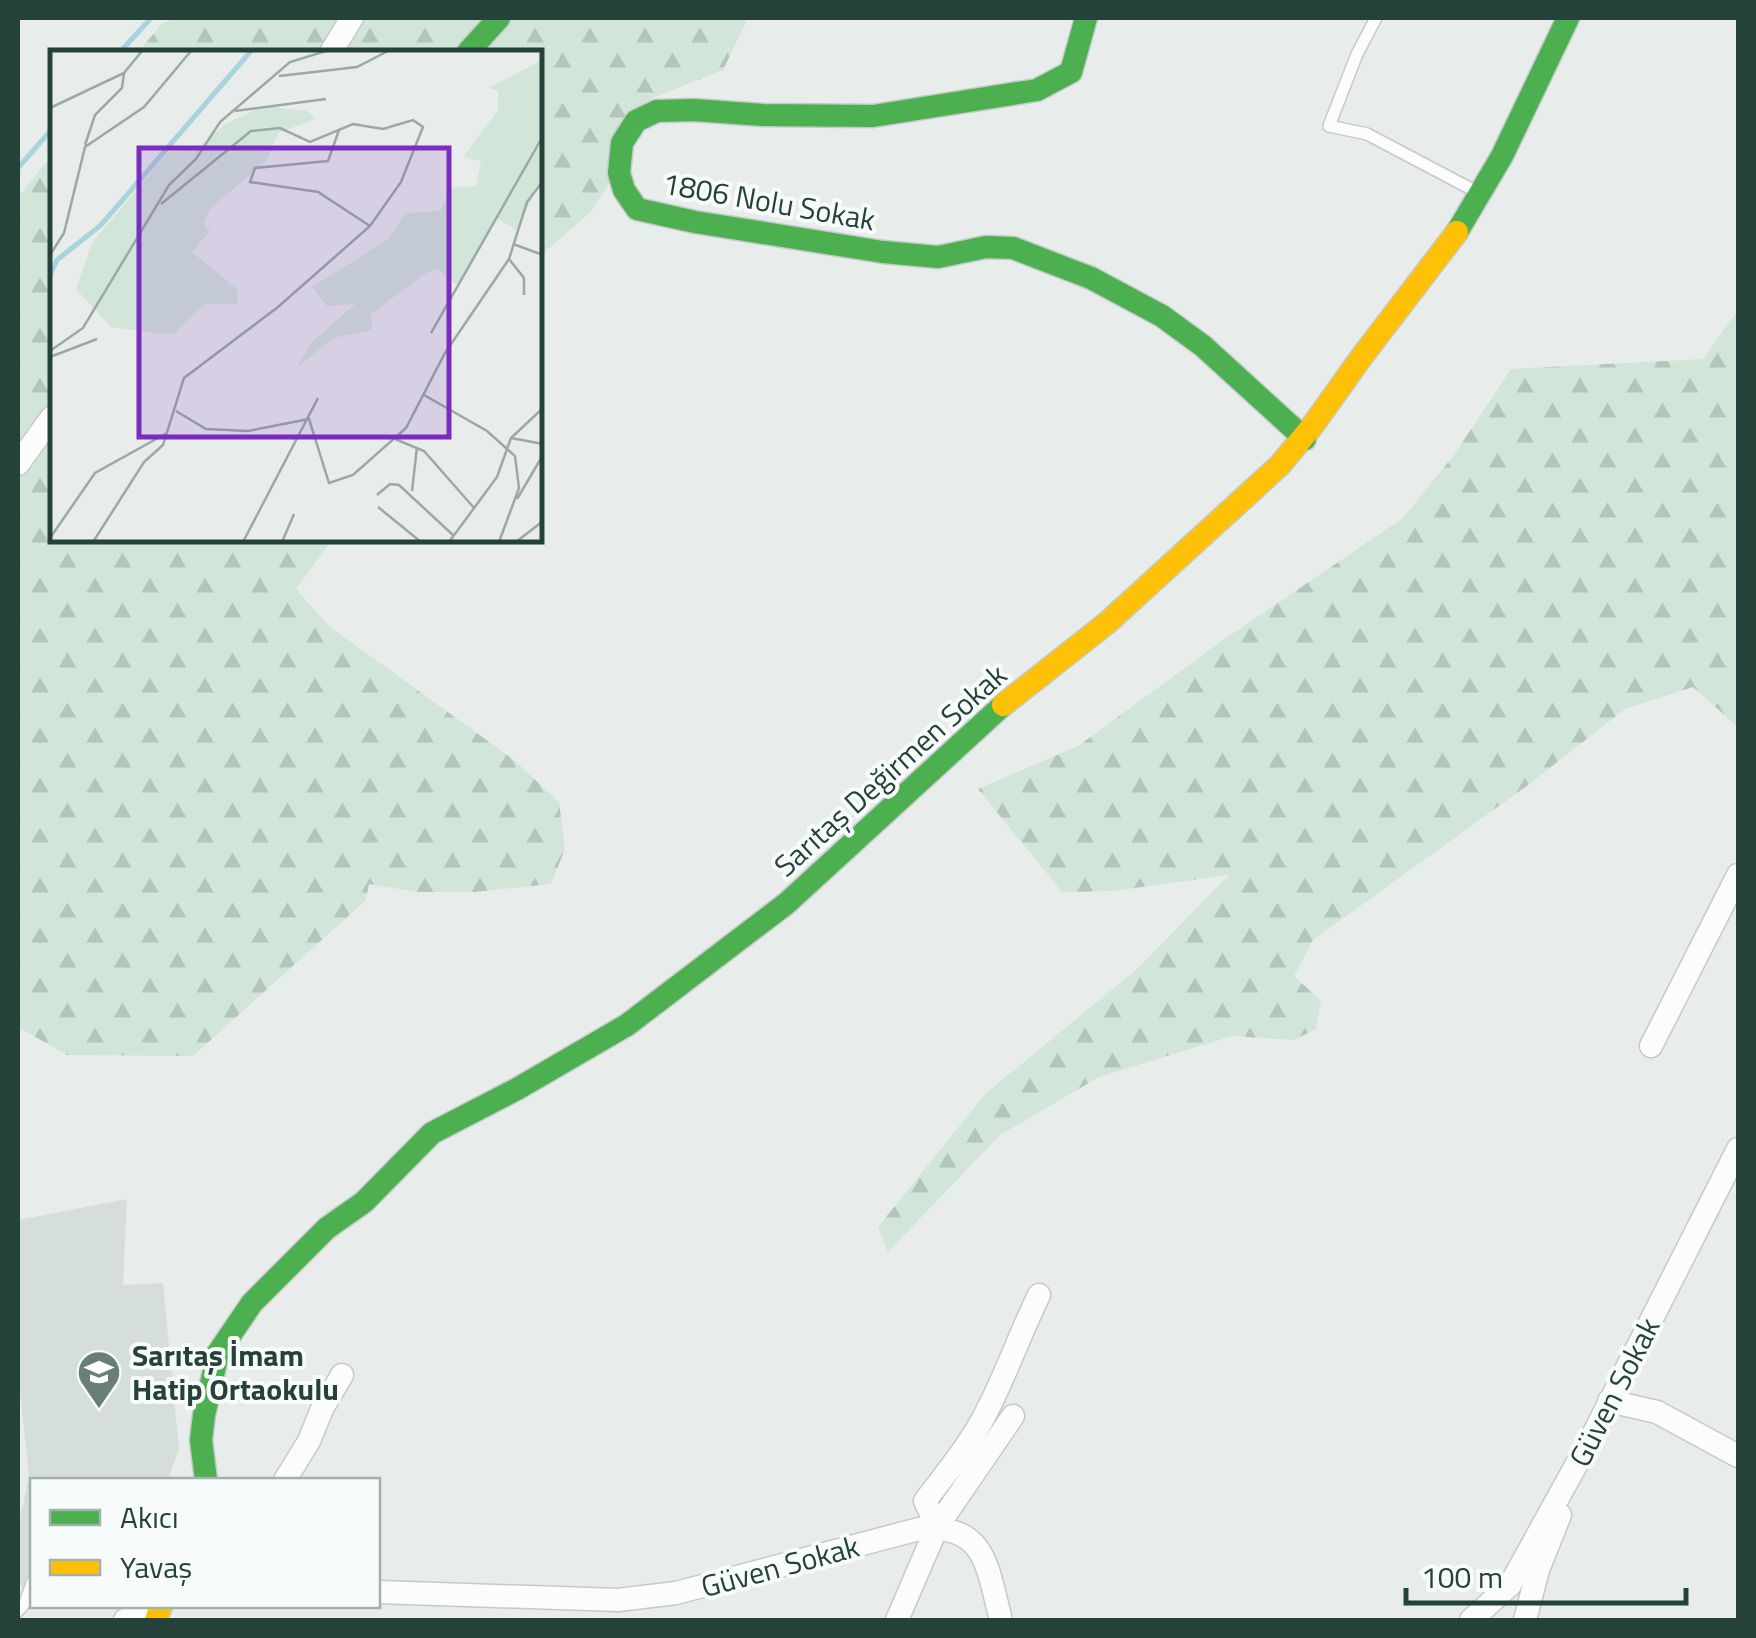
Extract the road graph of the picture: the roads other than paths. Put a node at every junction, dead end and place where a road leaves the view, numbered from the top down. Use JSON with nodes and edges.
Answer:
{"nodes":[{"id":1,"x":352,"y":18,"type":"edge"},
{"id":2,"x":499,"y":18,"type":"edge"},
{"id":3,"x":1086,"y":18,"type":"edge"},
{"id":4,"x":1376,"y":18,"type":"edge"},
{"id":5,"x":1568,"y":18,"type":"edge"},
{"id":6,"x":332,"y":50,"type":"edge"},
{"id":7,"x":470,"y":50,"type":"edge"},
{"id":8,"x":1481,"y":194,"type":"junction"},
{"id":9,"x":50,"y":420,"type":"edge"},
{"id":10,"x":1305,"y":439,"type":"junction"},
{"id":11,"x":18,"y":464,"type":"edge"},
{"id":12,"x":1738,"y":875,"type":"edge"},
{"id":13,"x":1651,"y":1046,"type":"dead end"},
{"id":14,"x":1738,"y":1149,"type":"edge"},
{"id":15,"x":1039,"y":1295,"type":"dead end"},
{"id":16,"x":342,"y":1374,"type":"dead end"},
{"id":17,"x":1610,"y":1401,"type":"junction"},
{"id":18,"x":1013,"y":1416,"type":"dead end"},
{"id":19,"x":1738,"y":1456,"type":"edge"},
{"id":20,"x":205,"y":1478,"type":"edge"},
{"id":21,"x":286,"y":1478,"type":"edge"},
{"id":22,"x":1560,"y":1496,"type":"junction"},
{"id":23,"x":937,"y":1527,"type":"junction"},
{"id":24,"x":30,"y":1588,"type":"edge"},
{"id":25,"x":380,"y":1592,"type":"edge"},
{"id":26,"x":18,"y":1610,"type":"edge"},
{"id":27,"x":158,"y":1613,"type":"edge"},
{"id":28,"x":124,"y":1620,"type":"edge"},
{"id":29,"x":898,"y":1620,"type":"edge"},
{"id":30,"x":1001,"y":1620,"type":"edge"},
{"id":31,"x":1471,"y":1620,"type":"edge"},
{"id":32,"x":1524,"y":1620,"type":"edge"}],
"edges":[{"from":1,"to":6,"type":"street"},
{"from":2,"to":7,"type":"street"},
{"from":3,"to":10,"type":"street","name":"1806 Nolu Sokak"},
{"from":4,"to":8,"type":"lane"},
{"from":5,"to":8,"type":"street","name":"Sarıtaş Değirmen Sokak"},
{"from":8,"to":10,"type":"street","name":"Sarıtaş Değirmen Sokak"},
{"from":9,"to":11,"type":"street"},
{"from":10,"to":20,"type":"street","name":"Sarıtaş Değirmen Sokak"},
{"from":12,"to":13,"type":"street"},
{"from":14,"to":17,"type":"street","name":"Güven Sokak"},
{"from":15,"to":23,"type":"street"},
{"from":16,"to":21,"type":"street"},
{"from":17,"to":19,"type":"street"},
{"from":17,"to":22,"type":"street","name":"Güven Sokak"},
{"from":18,"to":23,"type":"street"},
{"from":22,"to":31,"type":"street","name":"Güven Sokak"},
{"from":22,"to":32,"type":"street"},
{"from":23,"to":25,"type":"street","name":"Güven Sokak"},
{"from":23,"to":29,"type":"street"},
{"from":23,"to":30,"type":"street"},
{"from":24,"to":26,"type":"lane"},
{"from":27,"to":28,"type":"street"}]}
